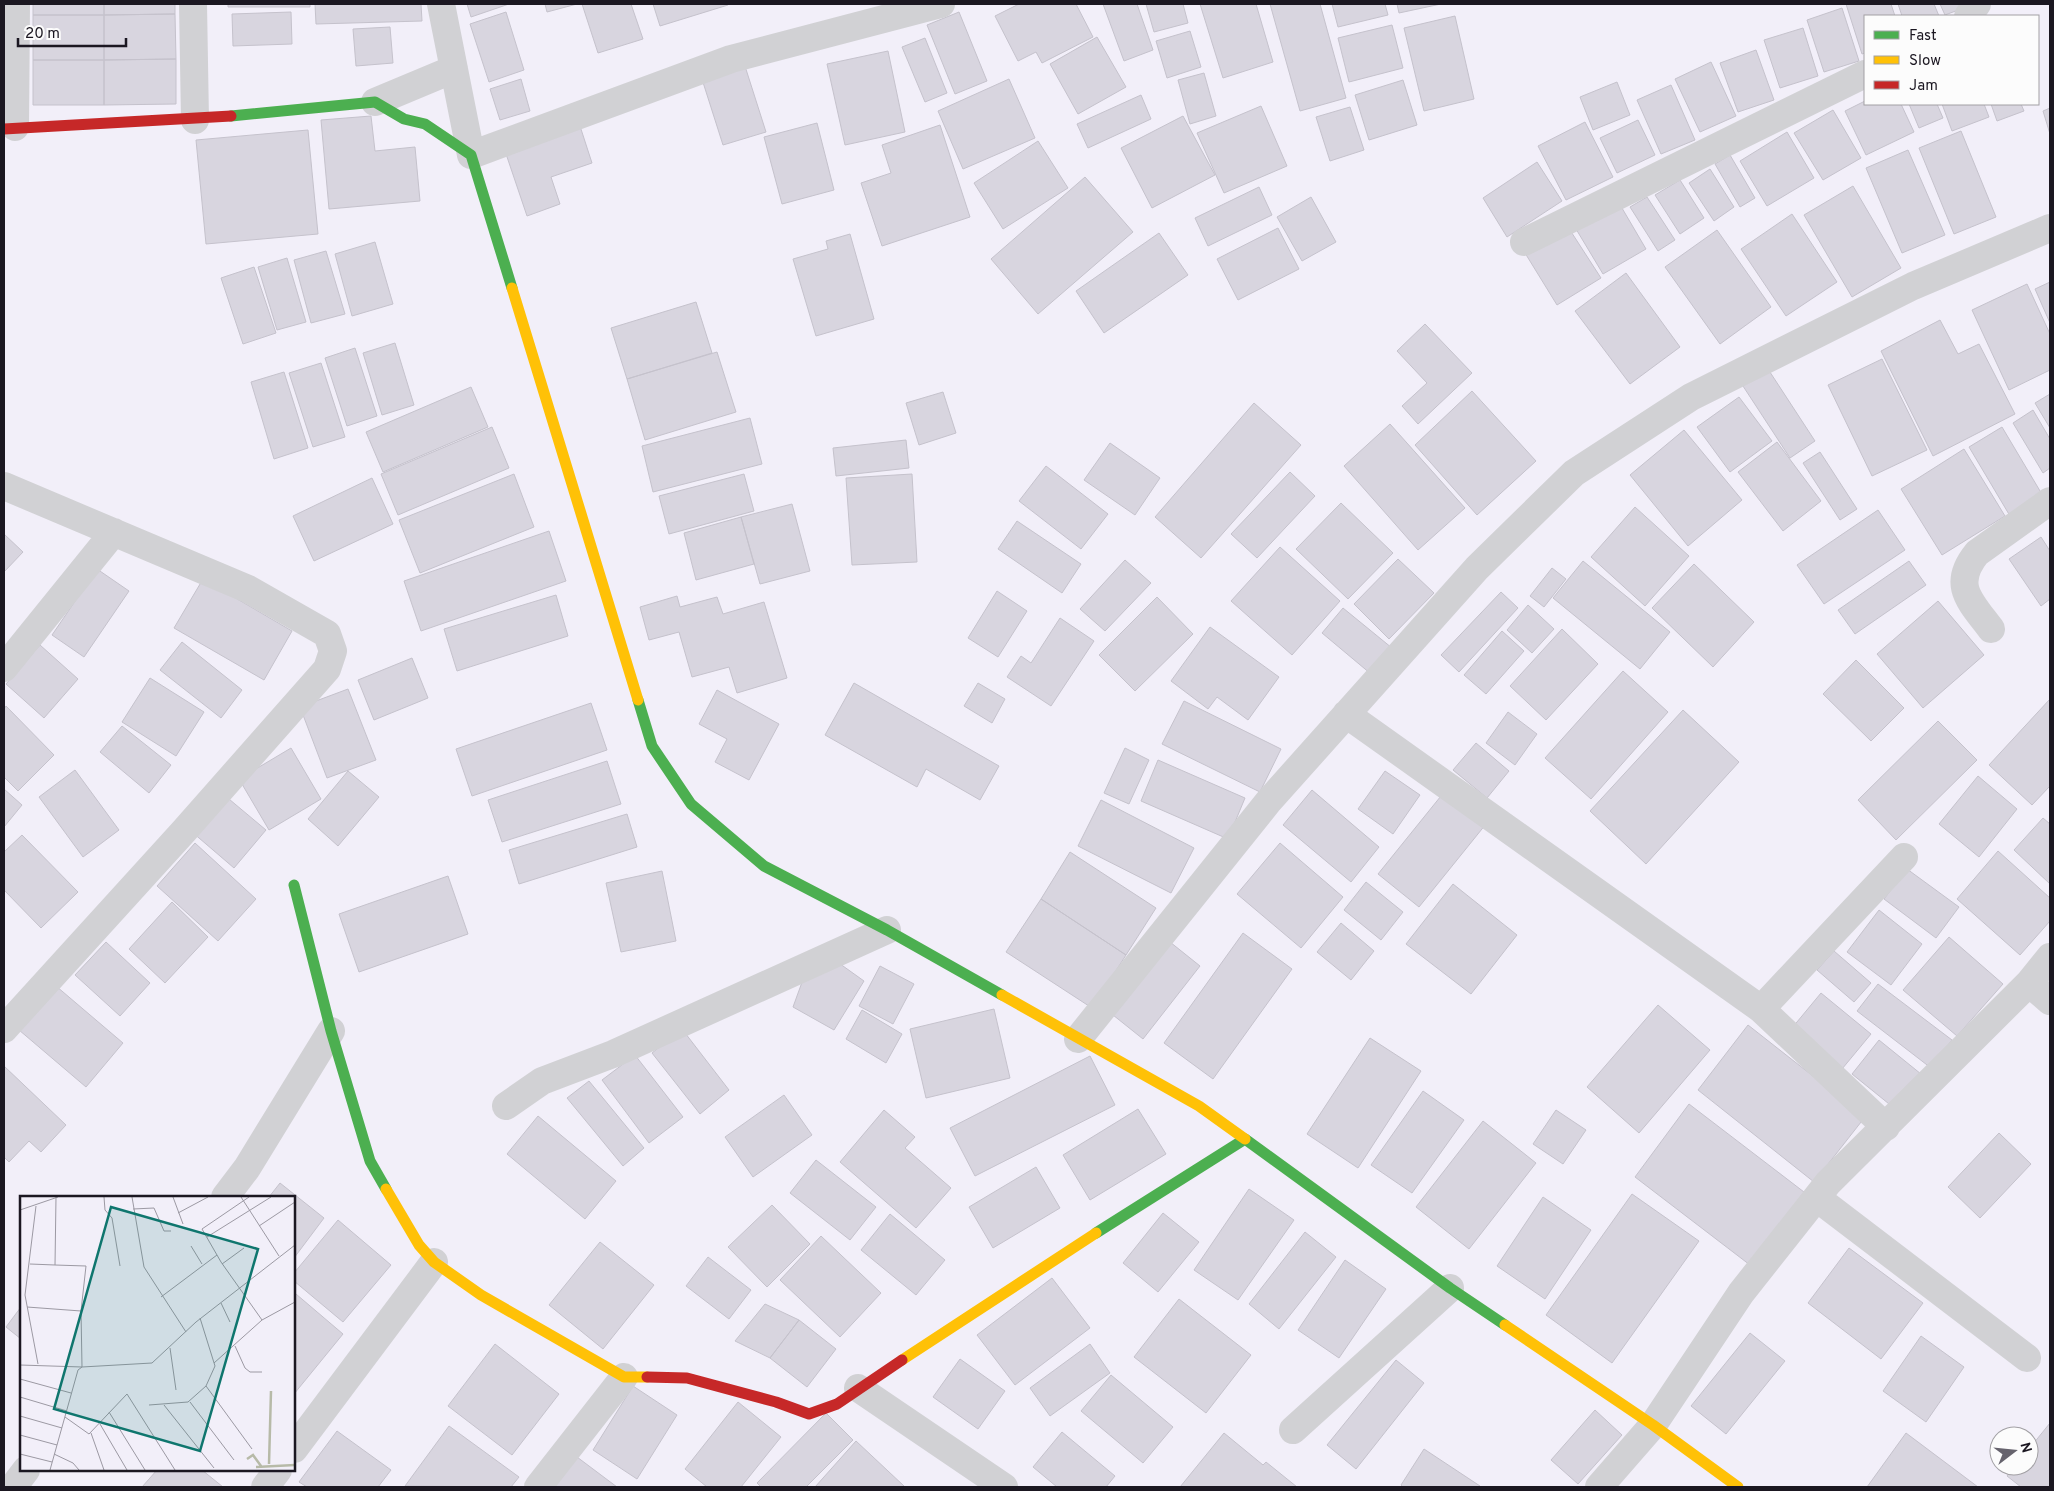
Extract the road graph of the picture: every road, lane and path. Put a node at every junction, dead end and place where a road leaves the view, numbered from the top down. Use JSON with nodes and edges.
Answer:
{"nodes":[{"id":1,"x":16,"y":4,"type":"edge"},
{"id":2,"x":193,"y":4,"type":"edge"},
{"id":3,"x":441,"y":4,"type":"edge"},
{"id":4,"x":941,"y":4,"type":"edge"},
{"id":5,"x":1977,"y":4,"type":"edge"},
{"id":6,"x":1969,"y":15,"type":"edge"},
{"id":7,"x":454,"y":69,"type":"junction"},
{"id":8,"x":1864,"y":74,"type":"edge"},
{"id":9,"x":375,"y":102,"type":"junction"},
{"id":10,"x":195,"y":120,"type":"junction"},
{"id":11,"x":10,"y":128,"type":"edge"},
{"id":12,"x":471,"y":155,"type":"junction"},
{"id":13,"x":2050,"y":228,"type":"edge"},
{"id":14,"x":1524,"y":242,"type":"dead end"},
{"id":15,"x":4,"y":486,"type":"edge"},
{"id":16,"x":2050,"y":501,"type":"edge"},
{"id":17,"x":114,"y":532,"type":"junction"},
{"id":18,"x":1990,"y":629,"type":"dead end"},
{"id":19,"x":4,"y":668,"type":"edge"},
{"id":20,"x":1346,"y":714,"type":"junction"},
{"id":21,"x":1904,"y":857,"type":"dead end"},
{"id":22,"x":294,"y":885,"type":"dead end"},
{"id":23,"x":887,"y":930,"type":"junction"},
{"id":24,"x":2050,"y":957,"type":"edge"},
{"id":25,"x":2029,"y":983,"type":"junction"},
{"id":26,"x":2050,"y":1001,"type":"edge"},
{"id":27,"x":1761,"y":1009,"type":"junction"},
{"id":28,"x":4,"y":1029,"type":"edge"},
{"id":29,"x":331,"y":1031,"type":"junction"},
{"id":30,"x":1078,"y":1039,"type":"junction"},
{"id":31,"x":506,"y":1106,"type":"dead end"},
{"id":32,"x":1886,"y":1127,"type":"junction"},
{"id":33,"x":1246,"y":1139,"type":"junction"},
{"id":34,"x":226,"y":1196,"type":"edge"},
{"id":35,"x":1817,"y":1198,"type":"junction"},
{"id":36,"x":434,"y":1262,"type":"junction"},
{"id":37,"x":1450,"y":1288,"type":"junction"},
{"id":38,"x":2027,"y":1358,"type":"dead end"},
{"id":39,"x":624,"y":1378,"type":"junction"},
{"id":40,"x":858,"y":1388,"type":"junction"},
{"id":41,"x":1653,"y":1425,"type":"junction"},
{"id":42,"x":1293,"y":1430,"type":"dead end"},
{"id":43,"x":295,"y":1448,"type":"edge"},
{"id":44,"x":25,"y":1471,"type":"edge"},
{"id":45,"x":277,"y":1471,"type":"edge"},
{"id":46,"x":13,"y":1487,"type":"edge"},
{"id":47,"x":265,"y":1487,"type":"edge"},
{"id":48,"x":538,"y":1487,"type":"edge"},
{"id":49,"x":1004,"y":1487,"type":"edge"},
{"id":50,"x":1600,"y":1487,"type":"edge"},
{"id":51,"x":1738,"y":1487,"type":"edge"}],
"edges":[{"from":1,"to":11,"type":"street"},
{"from":2,"to":10,"type":"street"},
{"from":3,"to":7,"type":"street"},
{"from":4,"to":12,"type":"street"},
{"from":5,"to":6,"type":"street"},
{"from":7,"to":9,"type":"street"},
{"from":7,"to":12,"type":"street"},
{"from":8,"to":14,"type":"street"},
{"from":9,"to":10,"type":"street"},
{"from":9,"to":12,"type":"street"},
{"from":10,"to":11,"type":"street"},
{"from":12,"to":23,"type":"street"},
{"from":13,"to":20,"type":"street"},
{"from":15,"to":17,"type":"street"},
{"from":16,"to":18,"type":"street"},
{"from":17,"to":19,"type":"street"},
{"from":17,"to":28,"type":"street"},
{"from":20,"to":27,"type":"street"},
{"from":20,"to":30,"type":"street"},
{"from":21,"to":27,"type":"street"},
{"from":22,"to":29,"type":"street"},
{"from":23,"to":30,"type":"street"},
{"from":23,"to":31,"type":"street"},
{"from":24,"to":25,"type":"street"},
{"from":25,"to":26,"type":"street"},
{"from":25,"to":32,"type":"street"},
{"from":27,"to":32,"type":"street"},
{"from":29,"to":34,"type":"street"},
{"from":29,"to":36,"type":"street"},
{"from":30,"to":33,"type":"street"},
{"from":32,"to":35,"type":"street"},
{"from":33,"to":37,"type":"street"},
{"from":33,"to":40,"type":"street"},
{"from":35,"to":38,"type":"street"},
{"from":35,"to":41,"type":"street"},
{"from":36,"to":39,"type":"street"},
{"from":36,"to":43,"type":"street"},
{"from":37,"to":41,"type":"street"},
{"from":37,"to":42,"type":"street"},
{"from":39,"to":40,"type":"street"},
{"from":39,"to":48,"type":"street"},
{"from":40,"to":49,"type":"street"},
{"from":41,"to":50,"type":"street"},
{"from":41,"to":51,"type":"street"},
{"from":44,"to":46,"type":"street"},
{"from":45,"to":47,"type":"street"}]}
